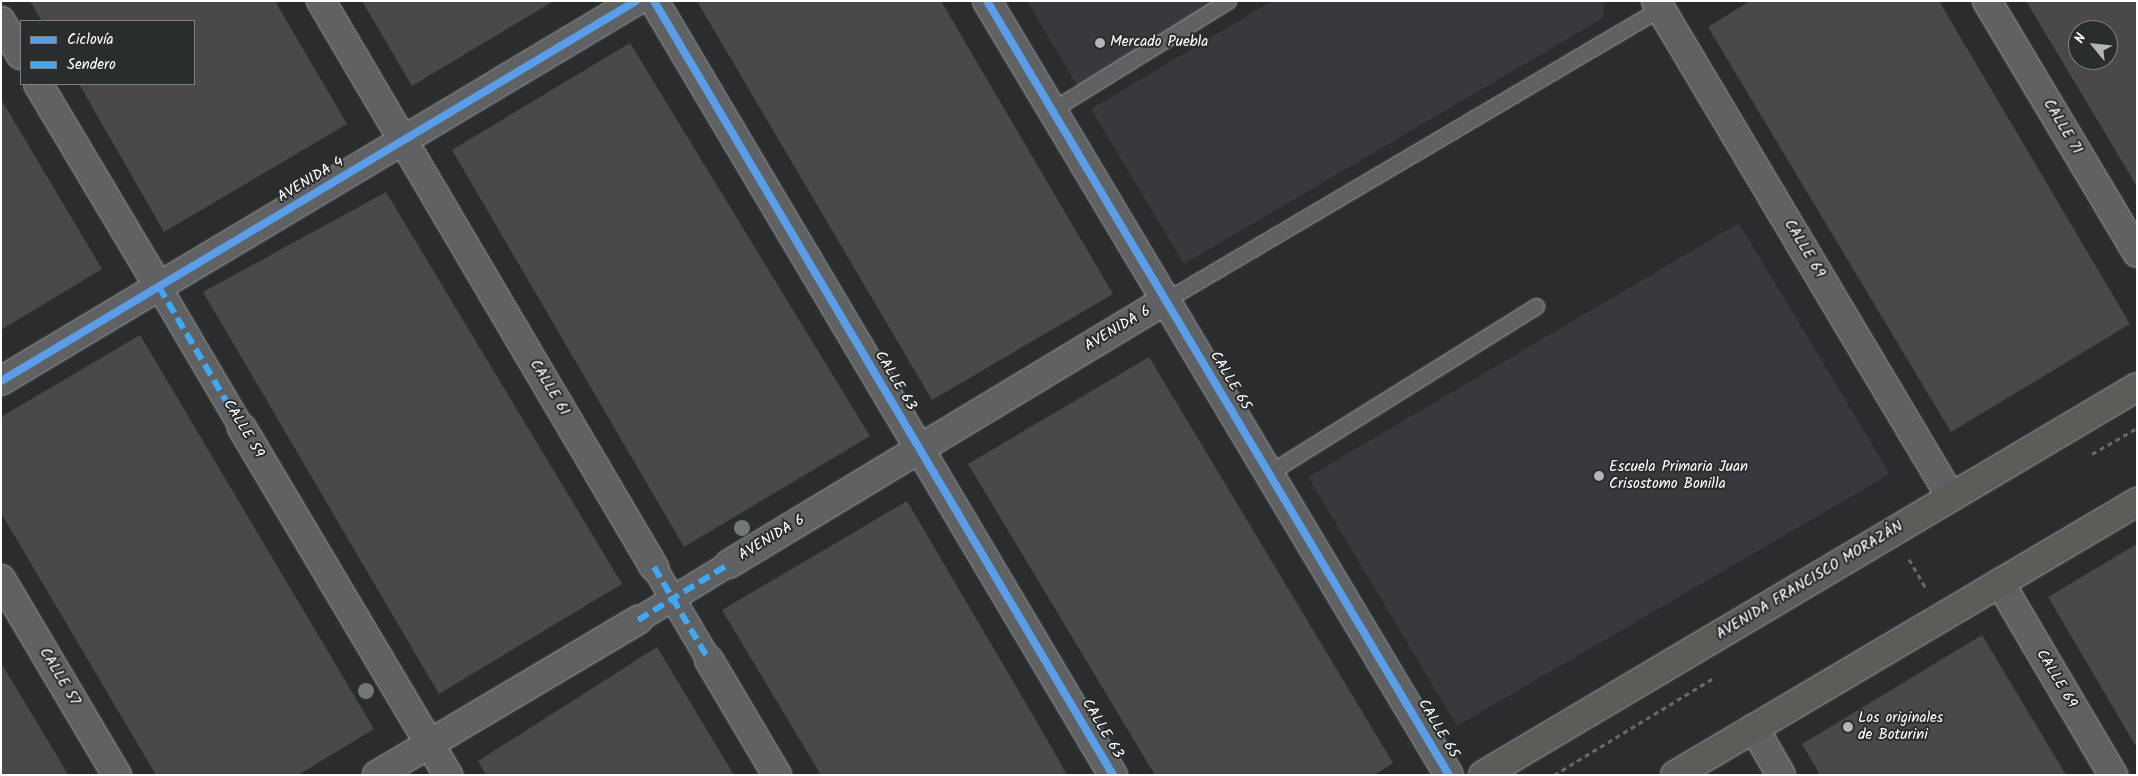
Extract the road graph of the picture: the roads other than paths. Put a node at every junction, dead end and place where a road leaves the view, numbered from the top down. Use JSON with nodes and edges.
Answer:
{"nodes":[{"id":1,"x":321,"y":1,"type":"edge"},
{"id":2,"x":636,"y":1,"type":"edge"},
{"id":3,"x":654,"y":1,"type":"edge"},
{"id":4,"x":987,"y":1,"type":"edge"},
{"id":5,"x":1228,"y":1,"type":"edge"},
{"id":6,"x":1987,"y":1,"type":"edge"},
{"id":7,"x":1663,"y":4,"type":"edge"},
{"id":8,"x":1,"y":22,"type":"edge"},
{"id":9,"x":20,"y":53,"type":"edge"},
{"id":10,"x":39,"y":85,"type":"edge"},
{"id":11,"x":1052,"y":110,"type":"junction"},
{"id":12,"x":403,"y":141,"type":"junction"},
{"id":13,"x":2137,"y":253,"type":"edge"},
{"id":14,"x":158,"y":287,"type":"junction"},
{"id":15,"x":1166,"y":300,"type":"junction"},
{"id":16,"x":1536,"y":306,"type":"dead end"},
{"id":17,"x":1,"y":381,"type":"edge"},
{"id":18,"x":2137,"y":387,"type":"edge"},
{"id":19,"x":242,"y":428,"type":"joint"},
{"id":20,"x":920,"y":449,"type":"junction"},
{"id":21,"x":1269,"y":473,"type":"junction"},
{"id":22,"x":1951,"y":497,"type":"junction"},
{"id":23,"x":2137,"y":502,"type":"edge"},
{"id":24,"x":729,"y":564,"type":"joint"},
{"id":25,"x":654,"y":567,"type":"joint"},
{"id":26,"x":1,"y":579,"type":"edge"},
{"id":27,"x":2000,"y":583,"type":"junction"},
{"id":28,"x":673,"y":598,"type":"junction"},
{"id":29,"x":638,"y":620,"type":"joint"},
{"id":30,"x":709,"y":660,"type":"joint"},
{"id":31,"x":1754,"y":728,"type":"junction"},
{"id":32,"x":429,"y":744,"type":"junction"},
{"id":33,"x":117,"y":775,"type":"edge"},
{"id":34,"x":377,"y":775,"type":"edge"},
{"id":35,"x":448,"y":775,"type":"edge"},
{"id":36,"x":777,"y":775,"type":"edge"},
{"id":37,"x":1113,"y":775,"type":"edge"},
{"id":38,"x":1449,"y":775,"type":"edge"},
{"id":39,"x":1483,"y":775,"type":"edge"},
{"id":40,"x":1675,"y":775,"type":"edge"},
{"id":41,"x":1781,"y":775,"type":"edge"},
{"id":42,"x":2113,"y":775,"type":"edge"}],
"edges":[{"from":1,"to":12,"type":"street","name":"CALLE 61"},
{"from":2,"to":12,"type":"street","name":"AVENIDA 4"},
{"from":3,"to":20,"type":"street","name":"CALLE 63"},
{"from":4,"to":11,"type":"street","name":"CALLE 65"},
{"from":5,"to":11,"type":"lane"},
{"from":6,"to":13,"type":"street","name":"CALLE 71"},
{"from":7,"to":15,"type":"lane"},
{"from":7,"to":22,"type":"street","name":"CALLE 69"},
{"from":8,"to":9,"type":"street"},
{"from":10,"to":14,"type":"street","name":"CALLE 59"},
{"from":11,"to":15,"type":"street","name":"CALLE 65"},
{"from":12,"to":14,"type":"street","name":"AVENIDA 4"},
{"from":12,"to":25,"type":"street","name":"CALLE 61"},
{"from":14,"to":17,"type":"street","name":"AVENIDA 4"},
{"from":14,"to":19,"type":"street","name":"CALLE 59"},
{"from":15,"to":20,"type":"street","name":"AVENIDA 6"},
{"from":15,"to":21,"type":"street","name":"CALLE 65"},
{"from":16,"to":21,"type":"lane"},
{"from":18,"to":22,"type":"main road","name":"AVENIDA FRANCISCO MORAZÁN"},
{"from":19,"to":32,"type":"street","name":"CALLE 59"},
{"from":20,"to":24,"type":"street","name":"AVENIDA 6"},
{"from":20,"to":37,"type":"street","name":"CALLE 63"},
{"from":21,"to":38,"type":"street","name":"CALLE 65"},
{"from":22,"to":39,"type":"main road","name":"AVENIDA FRANCISCO MORAZÁN"},
{"from":23,"to":27,"type":"main road"},
{"from":24,"to":28,"type":"street","name":"AVENIDA 6"},
{"from":25,"to":28,"type":"street","name":"CALLE 61"},
{"from":26,"to":33,"type":"street","name":"CALLE 57"},
{"from":27,"to":31,"type":"main road"},
{"from":27,"to":42,"type":"street","name":"CALLE 69"},
{"from":28,"to":29,"type":"street","name":"AVENIDA 6"},
{"from":28,"to":30,"type":"street","name":"CALLE 61"},
{"from":29,"to":32,"type":"street","name":"AVENIDA 6"},
{"from":30,"to":36,"type":"street","name":"CALLE 61"},
{"from":31,"to":40,"type":"main road"},
{"from":31,"to":41,"type":"street"},
{"from":32,"to":34,"type":"street","name":"AVENIDA 6"},
{"from":32,"to":35,"type":"street","name":"CALLE 59"}]}
